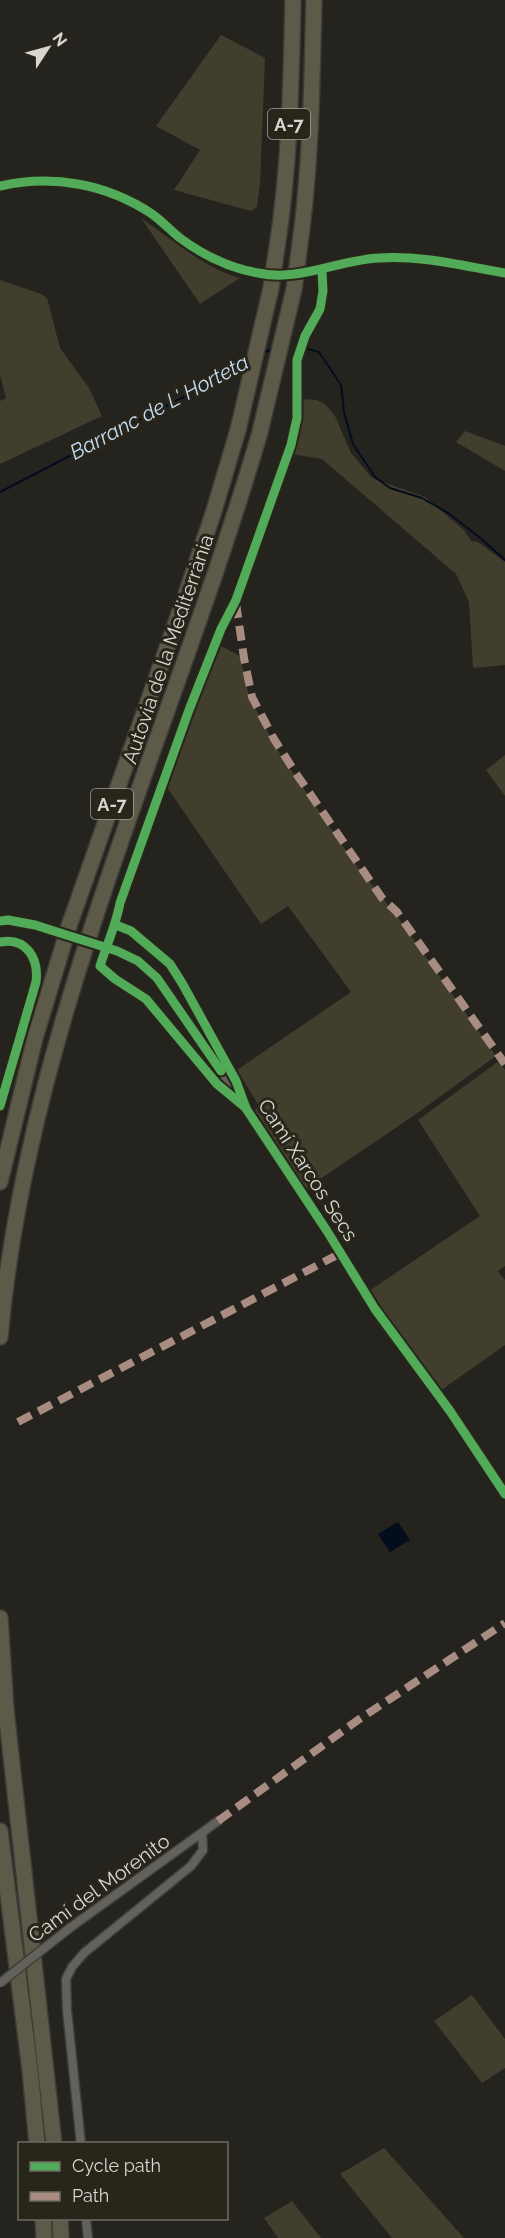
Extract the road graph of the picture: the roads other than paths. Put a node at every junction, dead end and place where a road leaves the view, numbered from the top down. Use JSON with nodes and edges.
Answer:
{"nodes":[{"id":1,"x":292,"y":0,"type":"edge"},
{"id":2,"x":314,"y":0,"type":"edge"},
{"id":3,"x":0,"y":186,"type":"edge"},
{"id":4,"x":505,"y":273,"type":"edge"},
{"id":5,"x":0,"y":921,"type":"edge"},
{"id":6,"x":0,"y":1182,"type":"edge"},
{"id":7,"x":0,"y":1336,"type":"edge"},
{"id":8,"x":505,"y":1494,"type":"edge"},
{"id":9,"x":0,"y":1618,"type":"edge"},
{"id":10,"x":218,"y":1821,"type":"dead end"},
{"id":11,"x":0,"y":1831,"type":"edge"},
{"id":12,"x":202,"y":1833,"type":"junction"},
{"id":13,"x":0,"y":1983,"type":"edge"},
{"id":14,"x":37,"y":2142,"type":"edge"},
{"id":15,"x":54,"y":2142,"type":"edge"},
{"id":16,"x":81,"y":2142,"type":"edge"},
{"id":17,"x":43,"y":2220,"type":"edge"},
{"id":18,"x":60,"y":2220,"type":"edge"},
{"id":19,"x":86,"y":2220,"type":"edge"},
{"id":20,"x":44,"y":2238,"type":"edge"},
{"id":21,"x":61,"y":2238,"type":"edge"},
{"id":22,"x":88,"y":2238,"type":"edge"}],
"edges":[{"from":1,"to":6,"type":"highway","name":"Autovia de la Mediterrània","number":"A-7","bridge":true},
{"from":2,"to":7,"type":"highway","name":"Autovia de la Mediterrània","number":"A-7","bridge":true},
{"from":3,"to":4,"type":"street"},
{"from":5,"to":8,"type":"street","name":"Camí Xarcos Secs","bridge":true},
{"from":9,"to":15,"type":"highway"},
{"from":10,"to":12,"type":"street","name":"Camí del Morenito"},
{"from":11,"to":14,"type":"highway"},
{"from":12,"to":13,"type":"street","name":"Camí del Morenito","bridge":true},
{"from":12,"to":16,"type":"street"},
{"from":17,"to":20,"type":"highway"},
{"from":18,"to":21,"type":"highway"},
{"from":19,"to":22,"type":"street"}]}
